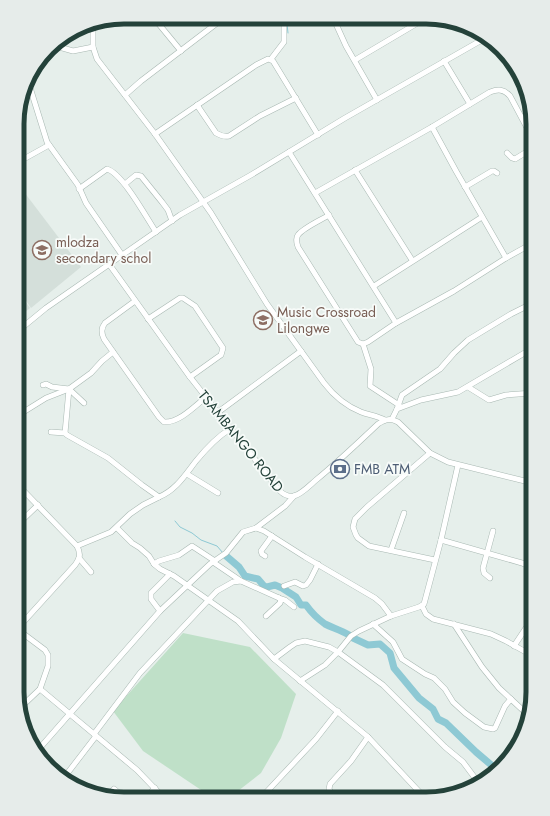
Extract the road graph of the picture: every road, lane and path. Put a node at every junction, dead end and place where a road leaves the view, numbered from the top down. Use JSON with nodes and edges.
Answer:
{"nodes":[{"id":1,"x":159,"y":24,"type":"edge"},
{"id":2,"x":213,"y":24,"type":"edge"},
{"id":3,"x":284,"y":24,"type":"edge"},
{"id":4,"x":336,"y":24,"type":"edge"},
{"id":5,"x":416,"y":24,"type":"edge"},
{"id":6,"x":93,"y":29,"type":"edge"},
{"id":7,"x":481,"y":41,"type":"edge"},
{"id":8,"x":60,"y":47,"type":"edge"},
{"id":9,"x":93,"y":48,"type":"junction"},
{"id":10,"x":181,"y":51,"type":"junction"},
{"id":11,"x":271,"y":59,"type":"junction"},
{"id":12,"x":355,"y":60,"type":"junction"},
{"id":13,"x":444,"y":61,"type":"junction"},
{"id":14,"x":30,"y":89,"type":"edge"},
{"id":15,"x":124,"y":95,"type":"junction"},
{"id":16,"x":296,"y":98,"type":"junction"},
{"id":17,"x":377,"y":100,"type":"junction"},
{"id":18,"x":470,"y":104,"type":"junction"},
{"id":19,"x":197,"y":105,"type":"junction"},
{"id":20,"x":432,"y":126,"type":"junction"},
{"id":21,"x":526,"y":127,"type":"edge"},
{"id":22,"x":155,"y":134,"type":"junction"},
{"id":23,"x":318,"y":135,"type":"junction"},
{"id":24,"x":49,"y":145,"type":"junction"},
{"id":25,"x":289,"y":152,"type":"junction"},
{"id":26,"x":526,"y":152,"type":"edge"},
{"id":27,"x":507,"y":153,"type":"dead end"},
{"id":28,"x":24,"y":159,"type":"edge"},
{"id":29,"x":355,"y":170,"type":"junction"},
{"id":30,"x":497,"y":173,"type":"dead end"},
{"id":31,"x":125,"y":184,"type":"junction"},
{"id":32,"x":465,"y":187,"type":"junction"},
{"id":33,"x":79,"y":189,"type":"junction"},
{"id":34,"x":315,"y":193,"type":"junction"},
{"id":35,"x":203,"y":202,"type":"junction"},
{"id":36,"x":329,"y":215,"type":"junction"},
{"id":37,"x":482,"y":217,"type":"junction"},
{"id":38,"x":172,"y":221,"type":"junction"},
{"id":39,"x":156,"y":232,"type":"junction"},
{"id":40,"x":526,"y":246,"type":"edge"},
{"id":41,"x":122,"y":255,"type":"junction"},
{"id":42,"x":506,"y":258,"type":"junction"},
{"id":43,"x":412,"y":260,"type":"junction"},
{"id":44,"x":109,"y":264,"type":"junction"},
{"id":45,"x":374,"y":286,"type":"junction"},
{"id":46,"x":135,"y":302,"type":"junction"},
{"id":47,"x":526,"y":306,"type":"edge"},
{"id":48,"x":148,"y":319,"type":"junction"},
{"id":49,"x":396,"y":323,"type":"junction"},
{"id":50,"x":24,"y":326,"type":"edge"},
{"id":51,"x":363,"y":344,"type":"junction"},
{"id":52,"x":301,"y":351,"type":"junction"},
{"id":53,"x":113,"y":352,"type":"junction"},
{"id":54,"x":526,"y":353,"type":"edge"},
{"id":55,"x":190,"y":377,"type":"junction"},
{"id":56,"x":43,"y":385,"type":"dead end"},
{"id":57,"x":468,"y":387,"type":"junction"},
{"id":58,"x":69,"y":389,"type":"junction"},
{"id":59,"x":526,"y":394,"type":"edge"},
{"id":60,"x":205,"y":398,"type":"junction"},
{"id":61,"x":84,"y":403,"type":"dead end"},
{"id":62,"x":398,"y":407,"type":"junction"},
{"id":63,"x":24,"y":412,"type":"edge"},
{"id":64,"x":217,"y":413,"type":"junction"},
{"id":65,"x":392,"y":419,"type":"junction"},
{"id":66,"x":385,"y":420,"type":"junction"},
{"id":67,"x":230,"y":430,"type":"junction"},
{"id":68,"x":51,"y":432,"type":"dead end"},
{"id":69,"x":66,"y":432,"type":"junction"},
{"id":70,"x":430,"y":453,"type":"junction"},
{"id":71,"x":458,"y":465,"type":"junction"},
{"id":72,"x":187,"y":474,"type":"junction"},
{"id":73,"x":526,"y":481,"type":"edge"},
{"id":74,"x":24,"y":491,"type":"edge"},
{"id":75,"x":218,"y":494,"type":"dead end"},
{"id":76,"x":294,"y":496,"type":"junction"},
{"id":77,"x":159,"y":497,"type":"junction"},
{"id":78,"x":38,"y":505,"type":"junction"},
{"id":79,"x":404,"y":513,"type":"dead end"},
{"id":80,"x":24,"y":518,"type":"edge"},
{"id":81,"x":117,"y":528,"type":"junction"},
{"id":82,"x":256,"y":528,"type":"junction"},
{"id":83,"x":493,"y":531,"type":"dead end"},
{"id":84,"x":272,"y":536,"type":"junction"},
{"id":85,"x":441,"y":540,"type":"junction"},
{"id":86,"x":77,"y":546,"type":"junction"},
{"id":87,"x":391,"y":550,"type":"junction"},
{"id":88,"x":487,"y":553,"type":"junction"},
{"id":89,"x":266,"y":556,"type":"dead end"},
{"id":90,"x":80,"y":558,"type":"junction"},
{"id":91,"x":435,"y":560,"type":"junction"},
{"id":92,"x":214,"y":561,"type":"junction"},
{"id":93,"x":154,"y":564,"type":"junction"},
{"id":94,"x":318,"y":564,"type":"junction"},
{"id":95,"x":526,"y":565,"type":"edge"},
{"id":96,"x":91,"y":572,"type":"dead end"},
{"id":97,"x":170,"y":574,"type":"junction"},
{"id":98,"x":490,"y":578,"type":"dead end"},
{"id":99,"x":241,"y":581,"type":"junction"},
{"id":100,"x":187,"y":586,"type":"junction"},
{"id":101,"x":284,"y":586,"type":"dead end"},
{"id":102,"x":279,"y":598,"type":"junction"},
{"id":103,"x":209,"y":600,"type":"junction"},
{"id":104,"x":422,"y":606,"type":"junction"},
{"id":105,"x":294,"y":607,"type":"dead end"},
{"id":106,"x":160,"y":611,"type":"junction"},
{"id":107,"x":266,"y":616,"type":"dead end"},
{"id":108,"x":391,"y":616,"type":"junction"},
{"id":109,"x":24,"y":622,"type":"edge"},
{"id":110,"x":372,"y":624,"type":"junction"},
{"id":111,"x":454,"y":624,"type":"junction"},
{"id":112,"x":526,"y":628,"type":"edge"},
{"id":113,"x":24,"y":635,"type":"edge"},
{"id":114,"x":514,"y":646,"type":"junction"},
{"id":115,"x":338,"y":652,"type":"junction"},
{"id":116,"x":526,"y":652,"type":"edge"},
{"id":117,"x":274,"y":659,"type":"junction"},
{"id":118,"x":300,"y":681,"type":"junction"},
{"id":119,"x":40,"y":689,"type":"junction"},
{"id":120,"x":511,"y":699,"type":"junction"},
{"id":121,"x":25,"y":703,"type":"edge"},
{"id":122,"x":338,"y":711,"type":"junction"},
{"id":123,"x":524,"y":711,"type":"edge"},
{"id":124,"x":70,"y":715,"type":"junction"},
{"id":125,"x":95,"y":735,"type":"junction"},
{"id":126,"x":368,"y":737,"type":"junction"},
{"id":127,"x":41,"y":747,"type":"edge"},
{"id":128,"x":66,"y":773,"type":"edge"},
{"id":129,"x":476,"y":779,"type":"edge"},
{"id":130,"x":155,"y":788,"type":"junction"},
{"id":131,"x":151,"y":792,"type":"edge"},
{"id":132,"x":159,"y":792,"type":"edge"},
{"id":133,"x":266,"y":792,"type":"edge"},
{"id":134,"x":331,"y":792,"type":"edge"},
{"id":135,"x":419,"y":792,"type":"edge"}],
"edges":[{"from":1,"to":10,"type":"street"},
{"from":2,"to":10,"type":"street"},
{"from":3,"to":11,"type":"street"},
{"from":4,"to":12,"type":"street"},
{"from":5,"to":12,"type":"street"},
{"from":6,"to":9,"type":"street"},
{"from":7,"to":13,"type":"street"},
{"from":8,"to":9,"type":"street"},
{"from":9,"to":15,"type":"street"},
{"from":10,"to":15,"type":"street"},
{"from":11,"to":16,"type":"street"},
{"from":11,"to":19,"type":"street"},
{"from":12,"to":17,"type":"street"},
{"from":13,"to":17,"type":"street"},
{"from":13,"to":18,"type":"street"},
{"from":14,"to":24,"type":"street"},
{"from":15,"to":22,"type":"street"},
{"from":16,"to":19,"type":"street"},
{"from":16,"to":23,"type":"street"},
{"from":17,"to":23,"type":"street"},
{"from":18,"to":20,"type":"street"},
{"from":18,"to":21,"type":"street"},
{"from":19,"to":22,"type":"street"},
{"from":20,"to":29,"type":"street"},
{"from":20,"to":32,"type":"street"},
{"from":22,"to":35,"type":"street"},
{"from":23,"to":25,"type":"street"},
{"from":24,"to":28,"type":"street"},
{"from":24,"to":33,"type":"street"},
{"from":25,"to":34,"type":"street"},
{"from":25,"to":35,"type":"street"},
{"from":26,"to":27,"type":"street"},
{"from":29,"to":34,"type":"street"},
{"from":29,"to":43,"type":"street"},
{"from":30,"to":32,"type":"street"},
{"from":31,"to":33,"type":"street"},
{"from":31,"to":38,"type":"street"},
{"from":31,"to":39,"type":"street"},
{"from":32,"to":37,"type":"street"},
{"from":33,"to":41,"type":"street"},
{"from":34,"to":36,"type":"street"},
{"from":35,"to":38,"type":"street"},
{"from":35,"to":52,"type":"street"},
{"from":36,"to":45,"type":"street"},
{"from":36,"to":51,"type":"street"},
{"from":37,"to":42,"type":"street"},
{"from":37,"to":43,"type":"street"},
{"from":38,"to":39,"type":"street"},
{"from":39,"to":41,"type":"street"},
{"from":40,"to":42,"type":"street"},
{"from":41,"to":44,"type":"street"},
{"from":42,"to":49,"type":"street"},
{"from":43,"to":45,"type":"street"},
{"from":44,"to":46,"type":"street","name":"TSAMBANGO ROAD"},
{"from":44,"to":50,"type":"street"},
{"from":45,"to":49,"type":"street"},
{"from":46,"to":48,"type":"street","name":"TSAMBANGO ROAD"},
{"from":46,"to":53,"type":"street"},
{"from":47,"to":62,"type":"street"},
{"from":48,"to":55,"type":"street","name":"TSAMBANGO ROAD"},
{"from":48,"to":55,"type":"street"},
{"from":49,"to":51,"type":"street"},
{"from":51,"to":62,"type":"street"},
{"from":52,"to":64,"type":"street"},
{"from":52,"to":66,"type":"street"},
{"from":53,"to":58,"type":"street"},
{"from":53,"to":60,"type":"street"},
{"from":54,"to":57,"type":"street"},
{"from":55,"to":60,"type":"street","name":"TSAMBANGO ROAD"},
{"from":56,"to":58,"type":"street"},
{"from":57,"to":59,"type":"street"},
{"from":57,"to":62,"type":"street"},
{"from":58,"to":61,"type":"street"},
{"from":58,"to":63,"type":"street"},
{"from":58,"to":69,"type":"street"},
{"from":60,"to":64,"type":"street","name":"TSAMBANGO ROAD"},
{"from":62,"to":65,"type":"street"},
{"from":64,"to":67,"type":"street","name":"TSAMBANGO ROAD"},
{"from":65,"to":66,"type":"street","name":"TSAMBANGO ROAD"},
{"from":65,"to":70,"type":"street"},
{"from":66,"to":76,"type":"street","name":"TSAMBANGO ROAD"},
{"from":67,"to":72,"type":"street"},
{"from":67,"to":76,"type":"street","name":"TSAMBANGO ROAD"},
{"from":68,"to":69,"type":"street"},
{"from":69,"to":77,"type":"street"},
{"from":70,"to":71,"type":"street"},
{"from":70,"to":87,"type":"street"},
{"from":71,"to":73,"type":"street"},
{"from":71,"to":85,"type":"street"},
{"from":72,"to":75,"type":"street"},
{"from":72,"to":77,"type":"street"},
{"from":74,"to":78,"type":"street"},
{"from":76,"to":82,"type":"street"},
{"from":77,"to":81,"type":"street"},
{"from":78,"to":80,"type":"street"},
{"from":78,"to":86,"type":"street"},
{"from":79,"to":87,"type":"street"},
{"from":81,"to":86,"type":"street"},
{"from":81,"to":93,"type":"street"},
{"from":82,"to":84,"type":"street"},
{"from":82,"to":92,"type":"street"},
{"from":83,"to":88,"type":"street"},
{"from":84,"to":89,"type":"street"},
{"from":84,"to":94,"type":"street"},
{"from":85,"to":88,"type":"street"},
{"from":85,"to":91,"type":"street"},
{"from":86,"to":90,"type":"street"},
{"from":87,"to":91,"type":"street"},
{"from":88,"to":95,"type":"street"},
{"from":88,"to":98,"type":"street"},
{"from":90,"to":96,"type":"street"},
{"from":90,"to":109,"type":"street"},
{"from":91,"to":104,"type":"street"},
{"from":92,"to":93,"type":"street"},
{"from":92,"to":99,"type":"street"},
{"from":92,"to":100,"type":"street"},
{"from":93,"to":97,"type":"street"},
{"from":94,"to":101,"type":"street"},
{"from":94,"to":108,"type":"street"},
{"from":97,"to":100,"type":"street"},
{"from":97,"to":106,"type":"street"},
{"from":99,"to":102,"type":"street"},
{"from":99,"to":103,"type":"street"},
{"from":100,"to":103,"type":"street"},
{"from":100,"to":106,"type":"street"},
{"from":102,"to":105,"type":"street"},
{"from":102,"to":107,"type":"street"},
{"from":103,"to":117,"type":"street"},
{"from":103,"to":125,"type":"street"},
{"from":104,"to":108,"type":"street"},
{"from":104,"to":111,"type":"street"},
{"from":106,"to":124,"type":"street"},
{"from":108,"to":110,"type":"street"},
{"from":110,"to":115,"type":"street"},
{"from":110,"to":120,"type":"street"},
{"from":111,"to":114,"type":"street"},
{"from":111,"to":120,"type":"street"},
{"from":112,"to":114,"type":"street"},
{"from":113,"to":119,"type":"street"},
{"from":114,"to":116,"type":"street"},
{"from":115,"to":117,"type":"street"},
{"from":115,"to":118,"type":"street"},
{"from":115,"to":129,"type":"street"},
{"from":117,"to":118,"type":"street"},
{"from":118,"to":122,"type":"street"},
{"from":119,"to":121,"type":"street"},
{"from":119,"to":124,"type":"street"},
{"from":120,"to":123,"type":"street"},
{"from":122,"to":126,"type":"street"},
{"from":122,"to":133,"type":"street"},
{"from":124,"to":125,"type":"street"},
{"from":124,"to":127,"type":"street"},
{"from":125,"to":128,"type":"street"},
{"from":125,"to":130,"type":"street"},
{"from":126,"to":134,"type":"street"},
{"from":126,"to":135,"type":"street"},
{"from":130,"to":131,"type":"street"},
{"from":130,"to":132,"type":"street"}]}
